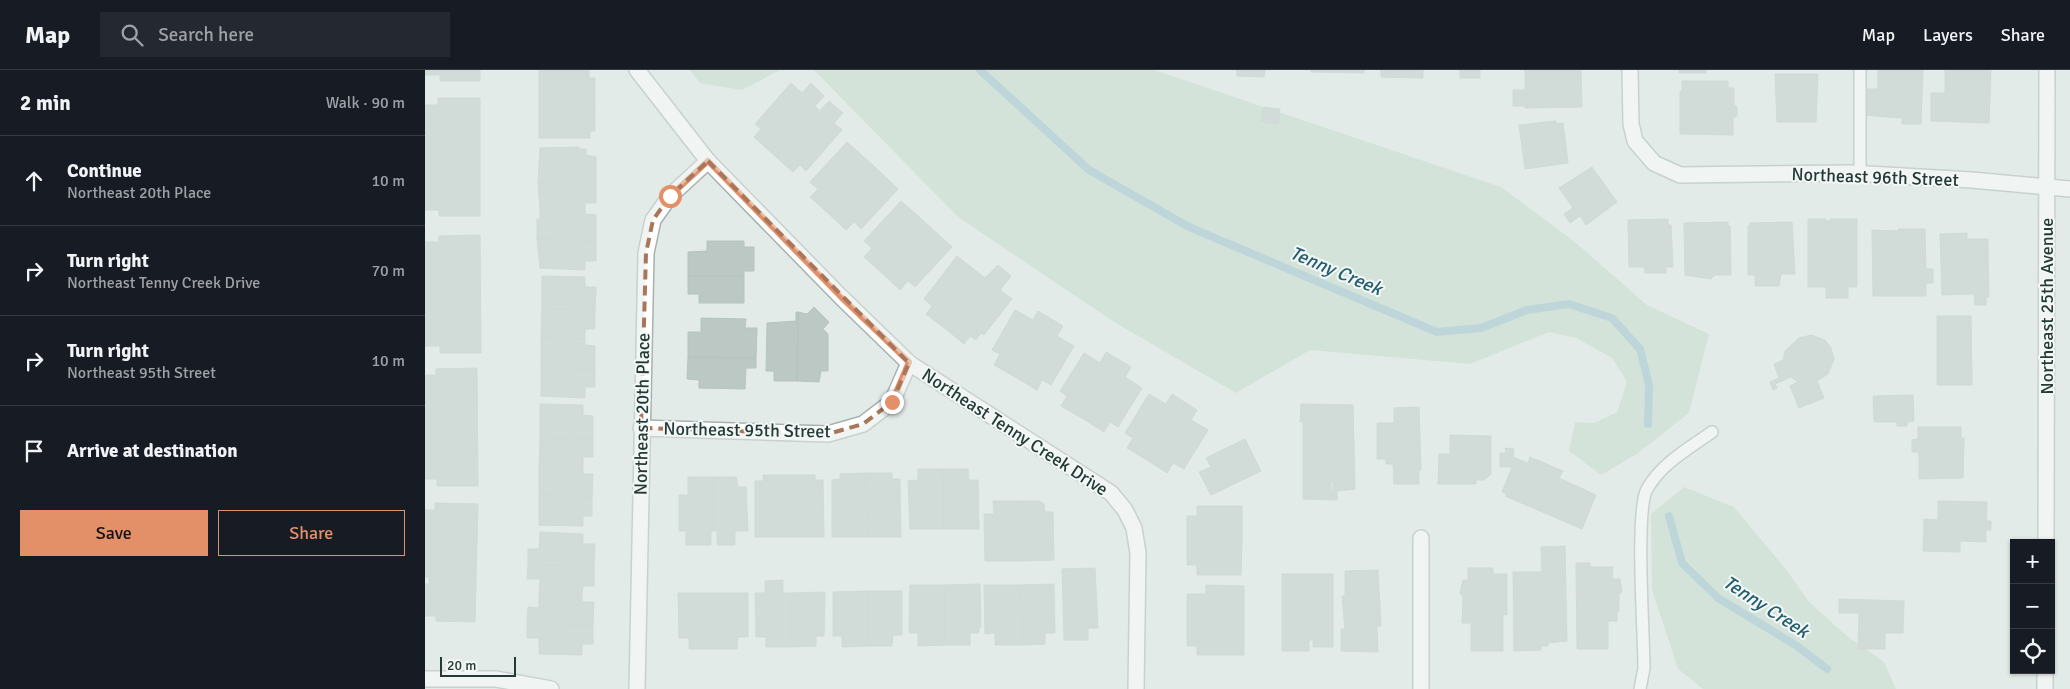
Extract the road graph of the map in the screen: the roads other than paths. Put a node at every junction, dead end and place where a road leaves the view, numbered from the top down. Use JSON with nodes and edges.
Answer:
{"nodes":[{"id":1,"x":637,"y":70,"type":"edge"},
{"id":2,"x":1630,"y":70,"type":"edge"},
{"id":3,"x":1860,"y":70,"type":"edge"},
{"id":4,"x":2047,"y":70,"type":"edge"},
{"id":5,"x":708,"y":161,"type":"junction"},
{"id":6,"x":1860,"y":174,"type":"junction"},
{"id":7,"x":2047,"y":186,"type":"junction"},
{"id":8,"x":2070,"y":189,"type":"edge"},
{"id":9,"x":909,"y":362,"type":"junction"},
{"id":10,"x":641,"y":428,"type":"junction"},
{"id":11,"x":1712,"y":432,"type":"dead end"},
{"id":12,"x":1421,"y":538,"type":"dead end"},
{"id":13,"x":2046,"y":539,"type":"edge"},
{"id":14,"x":2045,"y":674,"type":"edge"},
{"id":15,"x":425,"y":679,"type":"edge"},
{"id":16,"x":551,"y":689,"type":"edge"},
{"id":17,"x":637,"y":689,"type":"edge"},
{"id":18,"x":1136,"y":689,"type":"edge"},
{"id":19,"x":1421,"y":689,"type":"edge"},
{"id":20,"x":1640,"y":689,"type":"edge"},
{"id":21,"x":2045,"y":689,"type":"edge"}],
"edges":[{"from":1,"to":5,"type":"street","name":"Northeast Tenny Creek Drive"},
{"from":2,"to":6,"type":"street","name":"Northeast 96th Street"},
{"from":3,"to":6,"type":"lane"},
{"from":4,"to":7,"type":"street","name":"Northeast 25th Avenue"},
{"from":5,"to":9,"type":"street","name":"Northeast Tenny Creek Drive"},
{"from":5,"to":10,"type":"street","name":"Northeast 20th Place"},
{"from":6,"to":7,"type":"street","name":"Northeast 96th Street"},
{"from":7,"to":8,"type":"street","name":"Northeast 96th Street"},
{"from":7,"to":13,"type":"street","name":"Northeast 25th Avenue"},
{"from":9,"to":10,"type":"street","name":"Northeast 95th Street"},
{"from":9,"to":18,"type":"street","name":"Northeast Tenny Creek Drive"},
{"from":10,"to":17,"type":"street","name":"Northeast 20th Place"},
{"from":11,"to":20,"type":"lane"},
{"from":12,"to":19,"type":"street"},
{"from":14,"to":21,"type":"street"},
{"from":15,"to":16,"type":"street"}]}
